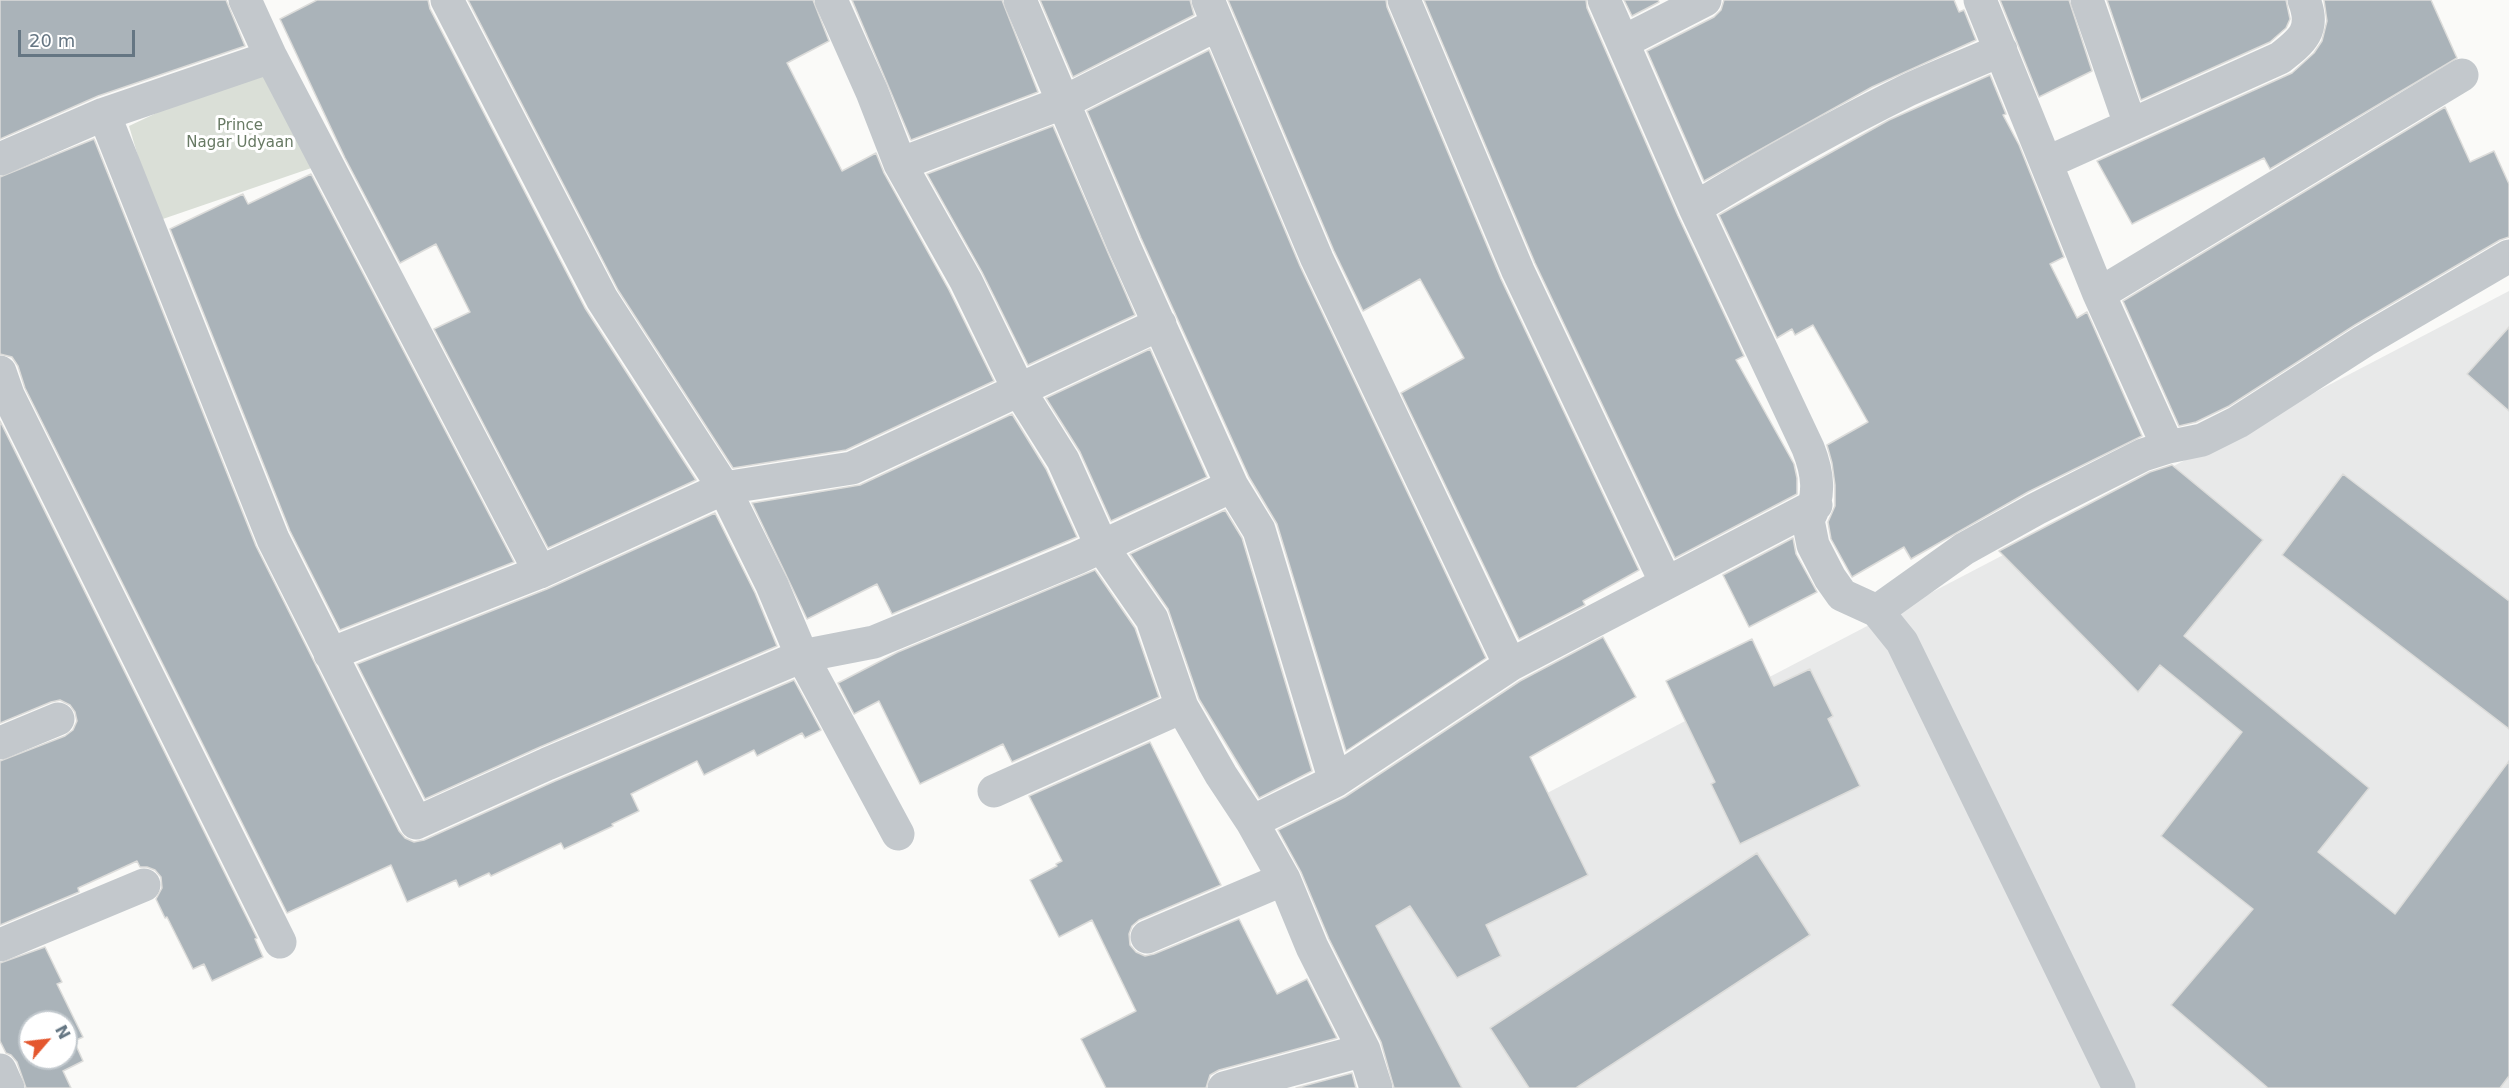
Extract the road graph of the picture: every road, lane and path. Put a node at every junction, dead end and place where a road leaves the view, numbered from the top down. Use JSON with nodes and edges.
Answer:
{"nodes":[{"id":1,"x":245,"y":0,"type":"edge"},
{"id":2,"x":447,"y":0,"type":"edge"},
{"id":3,"x":831,"y":0,"type":"edge"},
{"id":4,"x":1020,"y":0,"type":"edge"},
{"id":5,"x":1404,"y":0,"type":"edge"},
{"id":6,"x":1604,"y":0,"type":"edge"},
{"id":7,"x":1705,"y":0,"type":"edge"},
{"id":8,"x":1980,"y":0,"type":"edge"},
{"id":9,"x":2087,"y":0,"type":"edge"},
{"id":10,"x":2304,"y":0,"type":"edge"},
{"id":11,"x":1213,"y":12,"type":"edge"},
{"id":12,"x":1623,"y":42,"type":"junction"},
{"id":13,"x":2001,"y":50,"type":"junction"},
{"id":14,"x":271,"y":57,"type":"junction"},
{"id":15,"x":2462,"y":75,"type":"dead end"},
{"id":16,"x":1062,"y":103,"type":"junction"},
{"id":17,"x":104,"y":114,"type":"junction"},
{"id":18,"x":2130,"y":124,"type":"junction"},
{"id":19,"x":0,"y":159,"type":"edge"},
{"id":20,"x":2046,"y":163,"type":"junction"},
{"id":21,"x":900,"y":164,"type":"junction"},
{"id":22,"x":1695,"y":208,"type":"junction"},
{"id":23,"x":2509,"y":256,"type":"edge"},
{"id":24,"x":2099,"y":294,"type":"junction"},
{"id":25,"x":1160,"y":324,"type":"junction"},
{"id":26,"x":0,"y":372,"type":"edge"},
{"id":27,"x":1019,"y":390,"type":"junction"},
{"id":28,"x":2168,"y":447,"type":"junction"},
{"id":29,"x":1232,"y":486,"type":"junction"},
{"id":30,"x":724,"y":488,"type":"junction"},
{"id":31,"x":1816,"y":505,"type":"junction"},
{"id":32,"x":1102,"y":546,"type":"junction"},
{"id":33,"x":540,"y":572,"type":"junction"},
{"id":34,"x":1666,"y":583,"type":"junction"},
{"id":35,"x":1877,"y":611,"type":"junction"},
{"id":36,"x":330,"y":654,"type":"junction"},
{"id":37,"x":802,"y":656,"type":"junction"},
{"id":38,"x":1510,"y":665,"type":"junction"},
{"id":39,"x":1182,"y":707,"type":"junction"},
{"id":40,"x":58,"y":719,"type":"dead end"},
{"id":41,"x":0,"y":743,"type":"edge"},
{"id":42,"x":1335,"y":781,"type":"junction"},
{"id":43,"x":994,"y":791,"type":"dead end"},
{"id":44,"x":1252,"y":822,"type":"junction"},
{"id":45,"x":898,"y":834,"type":"dead end"},
{"id":46,"x":1284,"y":879,"type":"junction"},
{"id":47,"x":144,"y":885,"type":"dead end"},
{"id":48,"x":1147,"y":937,"type":"dead end"},
{"id":49,"x":280,"y":942,"type":"dead end"},
{"id":50,"x":0,"y":945,"type":"edge"},
{"id":51,"x":1364,"y":1050,"type":"junction"},
{"id":52,"x":0,"y":1070,"type":"edge"},
{"id":53,"x":8,"y":1088,"type":"edge"},
{"id":54,"x":1224,"y":1088,"type":"edge"},
{"id":55,"x":1376,"y":1088,"type":"edge"},
{"id":56,"x":2119,"y":1088,"type":"edge"}],
"edges":[{"from":1,"to":14,"type":"street"},
{"from":2,"to":30,"type":"street"},
{"from":3,"to":21,"type":"street"},
{"from":4,"to":16,"type":"street"},
{"from":5,"to":34,"type":"street"},
{"from":6,"to":12,"type":"street"},
{"from":7,"to":12,"type":"street"},
{"from":8,"to":13,"type":"street"},
{"from":9,"to":18,"type":"street"},
{"from":10,"to":18,"type":"street"},
{"from":11,"to":16,"type":"street"},
{"from":11,"to":38,"type":"street"},
{"from":12,"to":22,"type":"street"},
{"from":13,"to":20,"type":"street"},
{"from":13,"to":22,"type":"street"},
{"from":14,"to":17,"type":"street"},
{"from":14,"to":33,"type":"street"},
{"from":15,"to":24,"type":"street"},
{"from":16,"to":21,"type":"street"},
{"from":16,"to":25,"type":"street"},
{"from":17,"to":19,"type":"street"},
{"from":17,"to":36,"type":"street"},
{"from":18,"to":20,"type":"street"},
{"from":20,"to":24,"type":"street"},
{"from":21,"to":27,"type":"street"},
{"from":22,"to":31,"type":"street"},
{"from":23,"to":28,"type":"street"},
{"from":24,"to":28,"type":"street"},
{"from":25,"to":27,"type":"street"},
{"from":25,"to":29,"type":"street"},
{"from":26,"to":49,"type":"street"},
{"from":27,"to":30,"type":"street"},
{"from":27,"to":32,"type":"street"},
{"from":28,"to":35,"type":"street"},
{"from":29,"to":32,"type":"street"},
{"from":29,"to":42,"type":"street"},
{"from":30,"to":33,"type":"street"},
{"from":30,"to":37,"type":"street"},
{"from":31,"to":34,"type":"street"},
{"from":31,"to":35,"type":"street"},
{"from":32,"to":37,"type":"street"},
{"from":32,"to":39,"type":"street"},
{"from":33,"to":36,"type":"street"},
{"from":34,"to":38,"type":"street"},
{"from":35,"to":56,"type":"street"},
{"from":36,"to":37,"type":"street"},
{"from":37,"to":45,"type":"street"},
{"from":38,"to":42,"type":"street"},
{"from":39,"to":43,"type":"street"},
{"from":39,"to":44,"type":"street"},
{"from":40,"to":41,"type":"street"},
{"from":42,"to":44,"type":"street"},
{"from":44,"to":46,"type":"street"},
{"from":46,"to":48,"type":"street"},
{"from":46,"to":51,"type":"street"},
{"from":47,"to":50,"type":"street"},
{"from":51,"to":54,"type":"street"},
{"from":51,"to":55,"type":"street"},
{"from":52,"to":53,"type":"street"}]}
